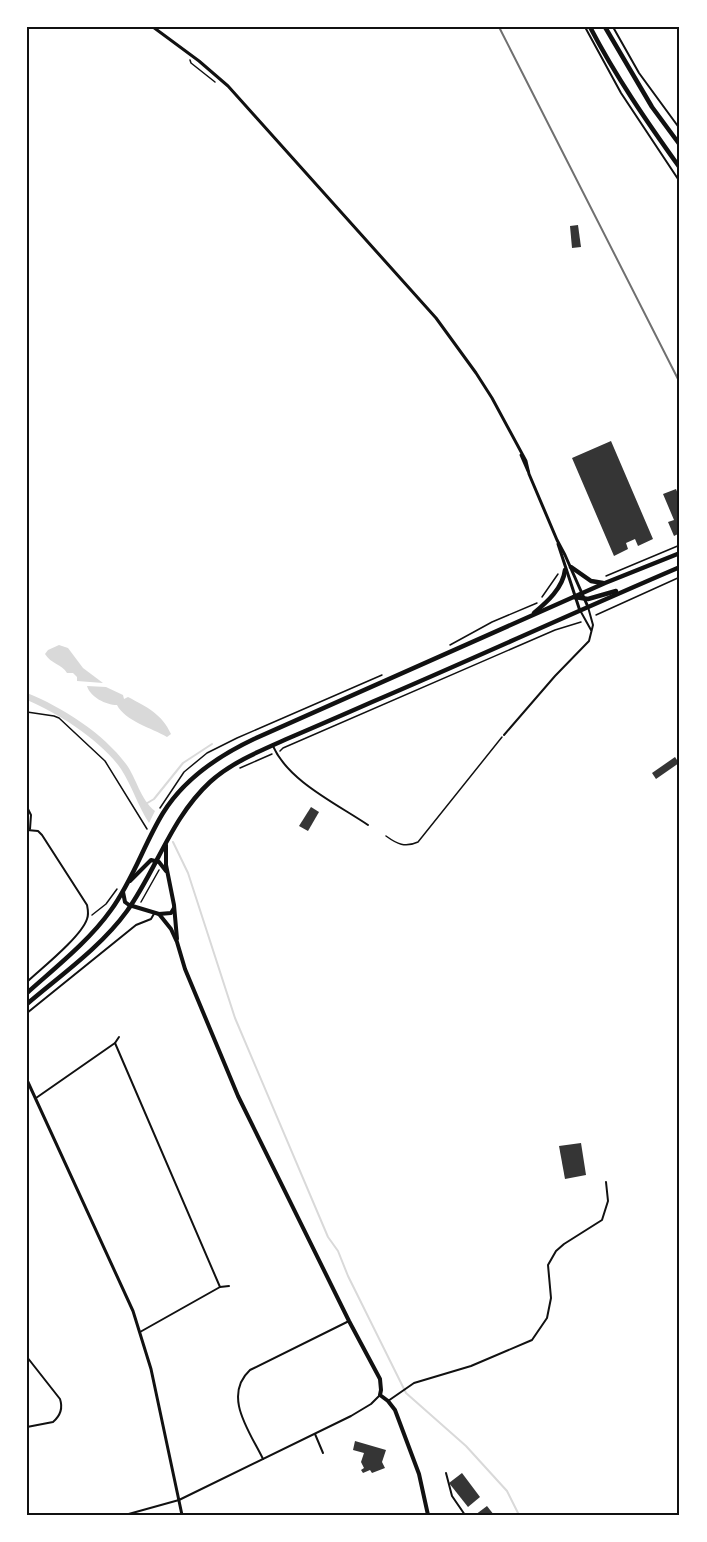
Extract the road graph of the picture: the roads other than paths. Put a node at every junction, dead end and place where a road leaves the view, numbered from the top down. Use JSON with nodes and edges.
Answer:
{"nodes":[{"id":1,"x":153,"y":27,"type":"edge"},
{"id":2,"x":585,"y":27,"type":"edge"},
{"id":3,"x":590,"y":27,"type":"edge"},
{"id":4,"x":605,"y":27,"type":"edge"},
{"id":5,"x":614,"y":27,"type":"edge"},
{"id":6,"x":680,"y":129,"type":"edge"},
{"id":7,"x":680,"y":144,"type":"edge"},
{"id":8,"x":680,"y":168,"type":"edge"},
{"id":9,"x":680,"y":182,"type":"edge"},
{"id":10,"x":557,"y":540,"type":"junction"},
{"id":11,"x":680,"y":553,"type":"edge"},
{"id":12,"x":571,"y":567,"type":"junction"},
{"id":13,"x":680,"y":567,"type":"edge"},
{"id":14,"x":562,"y":571,"type":"junction"},
{"id":15,"x":605,"y":583,"type":"junction"},
{"id":16,"x":624,"y":590,"type":"junction"},
{"id":17,"x":584,"y":596,"type":"junction"},
{"id":18,"x":574,"y":597,"type":"junction"},
{"id":19,"x":588,"y":607,"type":"junction"},
{"id":20,"x":580,"y":611,"type":"junction"},
{"id":21,"x":530,"y":617,"type":"junction"},
{"id":22,"x":592,"y":633,"type":"junction"},
{"id":23,"x":504,"y":735,"type":"road end"},
{"id":24,"x":273,"y":746,"type":"junction"},
{"id":25,"x":27,"y":807,"type":"edge"},
{"id":26,"x":368,"y":825,"type":"dead end"},
{"id":27,"x":28,"y":829,"type":"edge"},
{"id":28,"x":167,"y":839,"type":"junction"},
{"id":29,"x":157,"y":860,"type":"junction"},
{"id":30,"x":167,"y":871,"type":"junction"},
{"id":31,"x":127,"y":885,"type":"junction"},
{"id":32,"x":123,"y":892,"type":"junction"},
{"id":33,"x":131,"y":905,"type":"junction"},
{"id":34,"x":174,"y":908,"type":"junction"},
{"id":35,"x":157,"y":913,"type":"junction"},
{"id":36,"x":177,"y":942,"type":"junction"},
{"id":37,"x":27,"y":982,"type":"edge"},
{"id":38,"x":27,"y":993,"type":"edge"},
{"id":39,"x":27,"y":1004,"type":"edge"},
{"id":40,"x":27,"y":1013,"type":"edge"},
{"id":41,"x":119,"y":1037,"type":"dead end"},
{"id":42,"x":116,"y":1043,"type":"junction"},
{"id":43,"x":27,"y":1080,"type":"edge"},
{"id":44,"x":36,"y":1098,"type":"junction"},
{"id":45,"x":606,"y":1182,"type":"dead end"},
{"id":46,"x":229,"y":1286,"type":"dead end"},
{"id":47,"x":220,"y":1287,"type":"junction"},
{"id":48,"x":349,"y":1321,"type":"junction"},
{"id":49,"x":140,"y":1332,"type":"junction"},
{"id":50,"x":27,"y":1357,"type":"edge"},
{"id":51,"x":380,"y":1395,"type":"junction"},
{"id":52,"x":388,"y":1401,"type":"junction"},
{"id":53,"x":27,"y":1427,"type":"edge"},
{"id":54,"x":315,"y":1434,"type":"junction"},
{"id":55,"x":322,"y":1454,"type":"dead end"},
{"id":56,"x":263,"y":1459,"type":"junction"},
{"id":57,"x":446,"y":1473,"type":"dead end"},
{"id":58,"x":179,"y":1500,"type":"junction"},
{"id":59,"x":125,"y":1515,"type":"edge"},
{"id":60,"x":182,"y":1515,"type":"edge"},
{"id":61,"x":428,"y":1515,"type":"edge"},
{"id":62,"x":465,"y":1515,"type":"edge"}],
"edges":[{"from":1,"to":10,"type":"street"},
{"from":2,"to":9,"type":"street"},
{"from":3,"to":8,"type":"highway"},
{"from":4,"to":7,"type":"highway"},
{"from":5,"to":6,"type":"street"},
{"from":10,"to":12,"type":"street"},
{"from":10,"to":14,"type":"street"},
{"from":11,"to":15,"type":"highway"},
{"from":12,"to":15,"type":"highway"},
{"from":12,"to":17,"type":"street"},
{"from":13,"to":16,"type":"highway"},
{"from":14,"to":18,"type":"street"},
{"from":14,"to":21,"type":"highway"},
{"from":15,"to":17,"type":"highway"},
{"from":16,"to":17,"type":"highway"},
{"from":16,"to":19,"type":"highway"},
{"from":17,"to":18,"type":"highway"},
{"from":17,"to":19,"type":"street"},
{"from":18,"to":20,"type":"street"},
{"from":18,"to":21,"type":"highway"},
{"from":19,"to":20,"type":"highway"},
{"from":19,"to":22,"type":"street"},
{"from":20,"to":22,"type":"street"},
{"from":20,"to":24,"type":"highway"},
{"from":21,"to":31,"type":"highway"},
{"from":22,"to":23,"type":"street"},
{"from":24,"to":26,"type":"street"},
{"from":24,"to":28,"type":"highway"},
{"from":25,"to":27,"type":"street"},
{"from":27,"to":37,"type":"street"},
{"from":28,"to":29,"type":"highway"},
{"from":28,"to":30,"type":"main road"},
{"from":29,"to":30,"type":"main road"},
{"from":29,"to":31,"type":"main road"},
{"from":29,"to":33,"type":"highway"},
{"from":30,"to":34,"type":"main road"},
{"from":31,"to":32,"type":"highway"},
{"from":32,"to":33,"type":"main road"},
{"from":32,"to":38,"type":"highway"},
{"from":33,"to":35,"type":"main road"},
{"from":33,"to":39,"type":"highway"},
{"from":34,"to":35,"type":"main road"},
{"from":34,"to":36,"type":"main road"},
{"from":35,"to":36,"type":"main road"},
{"from":35,"to":40,"type":"street"},
{"from":36,"to":48,"type":"main road"},
{"from":41,"to":42,"type":"street"},
{"from":42,"to":44,"type":"street"},
{"from":42,"to":47,"type":"street"},
{"from":43,"to":44,"type":"street"},
{"from":44,"to":49,"type":"street"},
{"from":45,"to":52,"type":"street"},
{"from":46,"to":47,"type":"street"},
{"from":47,"to":49,"type":"street"},
{"from":48,"to":51,"type":"main road"},
{"from":48,"to":56,"type":"street"},
{"from":49,"to":58,"type":"street"},
{"from":50,"to":53,"type":"street"},
{"from":51,"to":52,"type":"main road"},
{"from":51,"to":54,"type":"street"},
{"from":52,"to":61,"type":"main road"},
{"from":54,"to":55,"type":"street"},
{"from":54,"to":56,"type":"street"},
{"from":56,"to":58,"type":"street"},
{"from":57,"to":62,"type":"street"},
{"from":58,"to":59,"type":"street"},
{"from":58,"to":60,"type":"street"}]}
